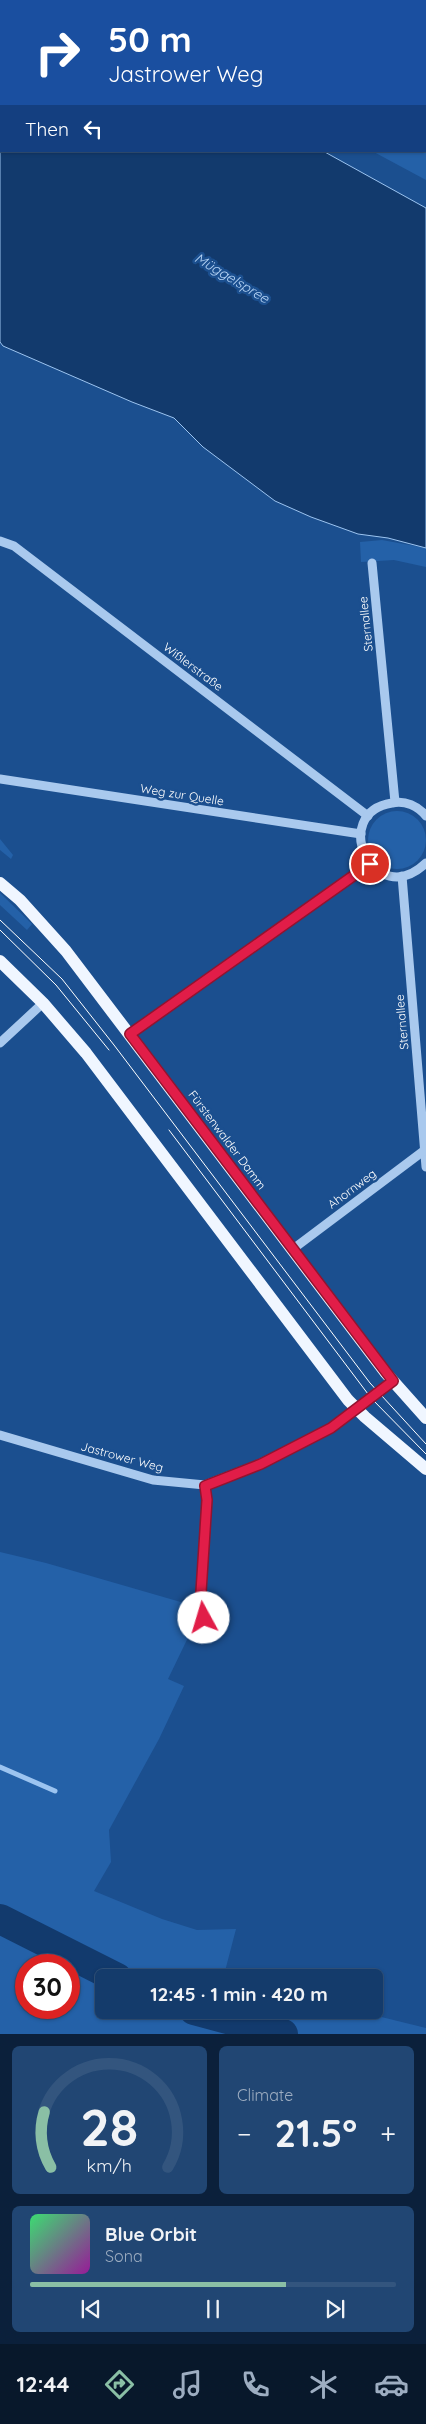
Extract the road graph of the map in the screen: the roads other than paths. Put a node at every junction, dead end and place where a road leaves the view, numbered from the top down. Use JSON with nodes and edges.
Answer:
{"nodes":[{"id":1,"x":0,"y":542,"type":"edge"},
{"id":2,"x":372,"y":563,"type":"dead end"},
{"id":3,"x":0,"y":779,"type":"edge"},
{"id":4,"x":395,"y":802,"type":"junction"},
{"id":5,"x":368,"y":816,"type":"junction"},
{"id":6,"x":426,"y":816,"type":"edge"},
{"id":7,"x":360,"y":834,"type":"junction"},
{"id":8,"x":426,"y":863,"type":"edge"},
{"id":9,"x":370,"y":864,"type":"junction"},
{"id":10,"x":402,"y":876,"type":"junction"},
{"id":11,"x":0,"y":883,"type":"edge"},
{"id":12,"x":0,"y":961,"type":"edge"},
{"id":13,"x":43,"y":1003,"type":"junction"},
{"id":14,"x":130,"y":1034,"type":"junction"},
{"id":15,"x":0,"y":1043,"type":"edge"},
{"id":16,"x":425,"y":1150,"type":"edge"},
{"id":17,"x":426,"y":1167,"type":"edge"},
{"id":18,"x":293,"y":1249,"type":"junction"},
{"id":19,"x":393,"y":1381,"type":"junction"},
{"id":20,"x":357,"y":1409,"type":"junction"},
{"id":21,"x":426,"y":1418,"type":"edge"},
{"id":22,"x":0,"y":1435,"type":"edge"},
{"id":23,"x":426,"y":1469,"type":"edge"},
{"id":24,"x":205,"y":1486,"type":"junction"},
{"id":25,"x":204,"y":1618,"type":"dead end"}],
"edges":[{"from":1,"to":5,"type":"street","name":"Wißlerstraße"},
{"from":2,"to":4,"type":"street","name":"Sternallee"},
{"from":3,"to":7,"type":"street","name":"Weg zur Quelle"},
{"from":4,"to":5,"type":"street"},
{"from":4,"to":6,"type":"street"},
{"from":5,"to":7,"type":"street"},
{"from":7,"to":9,"type":"street"},
{"from":8,"to":10,"type":"street"},
{"from":9,"to":10,"type":"street"},
{"from":9,"to":14,"type":"street"},
{"from":10,"to":16,"type":"street","name":"Sternallee"},
{"from":11,"to":14,"type":"main road","name":"Fürstenwalder Damm"},
{"from":12,"to":13,"type":"main road"},
{"from":13,"to":15,"type":"street"},
{"from":13,"to":20,"type":"main road"},
{"from":14,"to":18,"type":"main road","name":"Fürstenwalder Damm"},
{"from":16,"to":17,"type":"street","name":"Sternallee"},
{"from":16,"to":18,"type":"street","name":"Ahornweg"},
{"from":18,"to":19,"type":"main road","name":"Fürstenwalder Damm"},
{"from":19,"to":20,"type":"street","name":"Jastrower Weg"},
{"from":19,"to":21,"type":"main road","name":"Fürstenwalder Damm"},
{"from":20,"to":23,"type":"main road"},
{"from":20,"to":24,"type":"street","name":"Jastrower Weg"},
{"from":22,"to":24,"type":"street","name":"Jastrower Weg"},
{"from":24,"to":25,"type":"street"}]}
